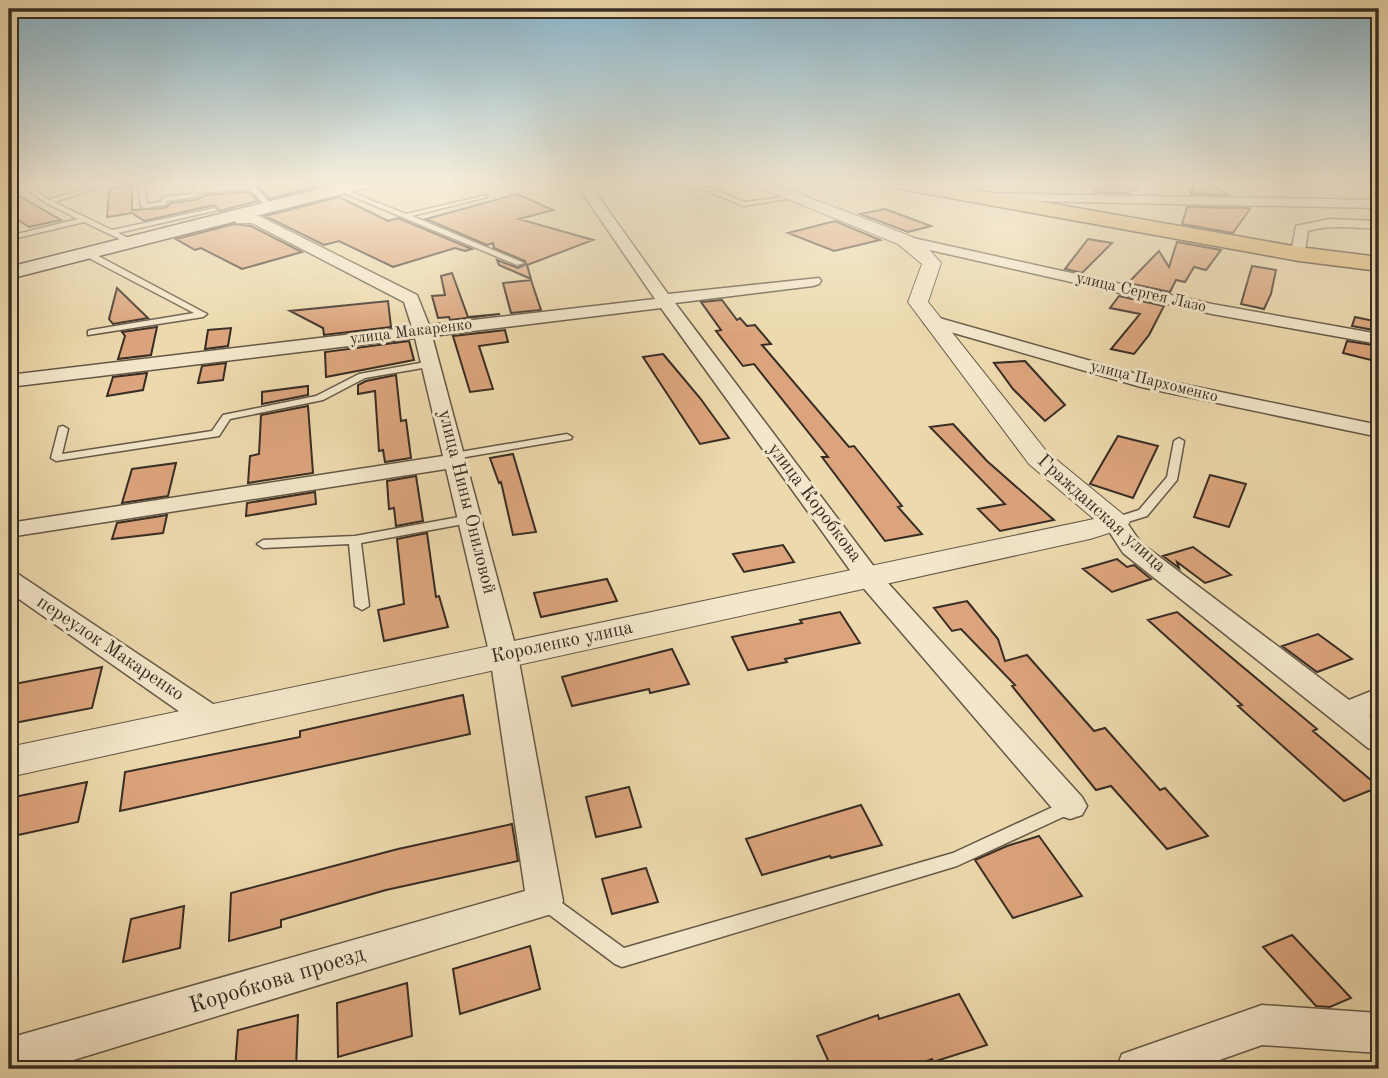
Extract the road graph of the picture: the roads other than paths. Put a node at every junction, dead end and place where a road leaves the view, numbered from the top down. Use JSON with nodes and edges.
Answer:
{"nodes":[{"id":1,"x":33,"y":232,"type":"edge"},
{"id":2,"x":114,"y":232,"type":"edge"},
{"id":3,"x":162,"y":232,"type":"edge"},
{"id":4,"x":280,"y":232,"type":"edge"},
{"id":5,"x":445,"y":232,"type":"edge"},
{"id":6,"x":617,"y":232,"type":"edge"},
{"id":7,"x":883,"y":232,"type":"edge"},
{"id":8,"x":1175,"y":232,"type":"edge"},
{"id":9,"x":1301,"y":232,"type":"edge"},
{"id":10,"x":110,"y":233,"type":"joint"},
{"id":11,"x":9,"y":238,"type":"edge"},
{"id":12,"x":904,"y":240,"type":"junction"},
{"id":13,"x":130,"y":242,"type":"junction"},
{"id":14,"x":86,"y":253,"type":"junction"},
{"id":15,"x":1299,"y":254,"type":"junction"},
{"id":16,"x":520,"y":263,"type":"dead end"},
{"id":17,"x":1379,"y":264,"type":"edge"},
{"id":18,"x":9,"y":273,"type":"edge"},
{"id":19,"x":813,"y":282,"type":"dead end"},
{"id":20,"x":665,"y":301,"type":"junction"},
{"id":21,"x":932,"y":321,"type":"junction"},
{"id":22,"x":422,"y":331,"type":"junction"},
{"id":23,"x":91,"y":334,"type":"dead end"},
{"id":24,"x":1379,"y":339,"type":"edge"},
{"id":25,"x":431,"y":364,"type":"junction"},
{"id":26,"x":9,"y":381,"type":"edge"},
{"id":27,"x":63,"y":429,"type":"dead end"},
{"id":28,"x":1379,"y":431,"type":"edge"},
{"id":29,"x":567,"y":438,"type":"dead end"},
{"id":30,"x":1179,"y":441,"type":"dead end"},
{"id":31,"x":455,"y":458,"type":"junction"},
{"id":32,"x":470,"y":519,"type":"junction"},
{"id":33,"x":1115,"y":522,"type":"junction"},
{"id":34,"x":9,"y":530,"type":"edge"},
{"id":35,"x":355,"y":540,"type":"junction"},
{"id":36,"x":263,"y":544,"type":"dead end"},
{"id":37,"x":869,"y":578,"type":"junction"},
{"id":38,"x":9,"y":580,"type":"edge"},
{"id":39,"x":362,"y":606,"type":"dead end"},
{"id":40,"x":504,"y":656,"type":"junction"},
{"id":41,"x":1379,"y":699,"type":"edge"},
{"id":42,"x":1346,"y":714,"type":"junction"},
{"id":43,"x":211,"y":718,"type":"junction"},
{"id":44,"x":1379,"y":740,"type":"edge"},
{"id":45,"x":9,"y":762,"type":"edge"},
{"id":46,"x":1070,"y":806,"type":"joint"},
{"id":47,"x":545,"y":901,"type":"junction"},
{"id":48,"x":1379,"y":1033,"type":"edge"},
{"id":49,"x":9,"y":1059,"type":"edge"},
{"id":50,"x":1137,"y":1069,"type":"edge"}],
"edges":[{"from":1,"to":11,"type":"lane"},
{"from":2,"to":10,"type":"lane"},
{"from":3,"to":13,"type":"main road"},
{"from":4,"to":22,"type":"street","name":"улица Нины Ониловой"},
{"from":5,"to":16,"type":"lane"},
{"from":6,"to":20,"type":"street","name":"улица Коробкова"},
{"from":7,"to":12,"type":"street"},
{"from":8,"to":15,"type":"main road"},
{"from":9,"to":15,"type":"street"},
{"from":10,"to":13,"type":"lane"},
{"from":12,"to":21,"type":"street","name":"Гражданская улица"},
{"from":12,"to":24,"type":"street","name":"улица Сергея Лазо"},
{"from":13,"to":14,"type":"main road"},
{"from":14,"to":18,"type":"main road"},
{"from":14,"to":23,"type":"lane"},
{"from":15,"to":17,"type":"main road"},
{"from":19,"to":20,"type":"street","name":"улица Макаренко"},
{"from":20,"to":22,"type":"street","name":"улица Макаренко"},
{"from":20,"to":37,"type":"street","name":"улица Коробкова"},
{"from":21,"to":28,"type":"street","name":"улица Пархоменко"},
{"from":21,"to":33,"type":"street","name":"Гражданская улица"},
{"from":22,"to":25,"type":"street","name":"улица Нины Ониловой"},
{"from":22,"to":26,"type":"street","name":"улица Макаренко"},
{"from":25,"to":27,"type":"lane"},
{"from":25,"to":31,"type":"street","name":"улица Нины Ониловой"},
{"from":29,"to":31,"type":"lane"},
{"from":30,"to":33,"type":"lane"},
{"from":31,"to":32,"type":"street","name":"улица Нины Ониловой"},
{"from":31,"to":34,"type":"street"},
{"from":32,"to":35,"type":"lane"},
{"from":32,"to":40,"type":"street","name":"улица Нины Ониловой"},
{"from":33,"to":37,"type":"street","name":"Короленко улица"},
{"from":33,"to":42,"type":"street","name":"Гражданская улица"},
{"from":35,"to":36,"type":"lane"},
{"from":35,"to":39,"type":"lane"},
{"from":37,"to":40,"type":"street","name":"Короленко улица"},
{"from":37,"to":46,"type":"street","name":"улица Коробкова"},
{"from":38,"to":43,"type":"street","name":"переулок Макаренко"},
{"from":40,"to":43,"type":"street","name":"Короленко улица"},
{"from":40,"to":47,"type":"street","name":"улица Нины Ониловой"},
{"from":41,"to":42,"type":"street"},
{"from":42,"to":44,"type":"street","name":"Гражданская улица"},
{"from":43,"to":45,"type":"street","name":"Короленко улица"},
{"from":46,"to":47,"type":"lane"},
{"from":47,"to":49,"type":"street","name":"Коробкова проезд"},
{"from":48,"to":50,"type":"street"}]}
